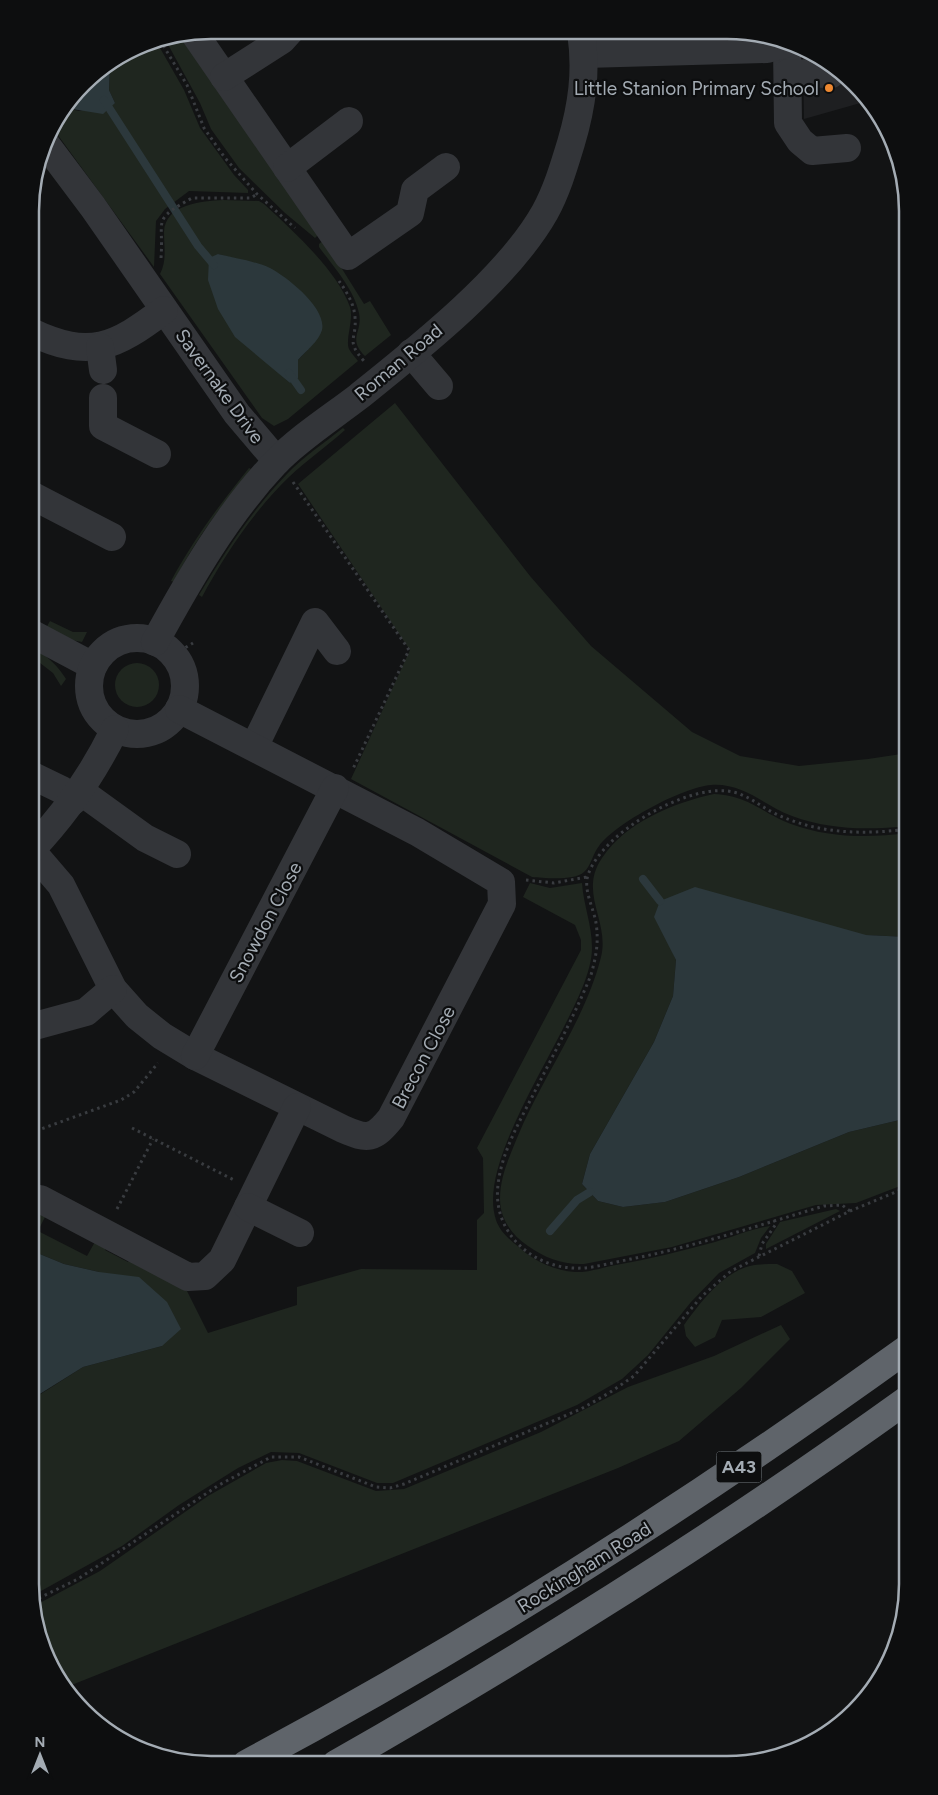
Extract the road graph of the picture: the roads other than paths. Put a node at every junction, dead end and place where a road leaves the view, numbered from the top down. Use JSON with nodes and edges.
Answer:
{"nodes":[{"id":1,"x":283,"y":39,"type":"edge"},
{"id":2,"x":199,"y":40,"type":"edge"},
{"id":3,"x":583,"y":43,"type":"edge"},
{"id":4,"x":778,"y":47,"type":"edge"},
{"id":5,"x":786,"y":50,"type":"edge"},
{"id":6,"x":788,"y":73,"type":"junction"},
{"id":7,"x":831,"y":74,"type":"dead end"},
{"id":8,"x":224,"y":76,"type":"junction"},
{"id":9,"x":349,"y":121,"type":"dead end"},
{"id":10,"x":847,"y":148,"type":"dead end"},
{"id":11,"x":50,"y":150,"type":"edge"},
{"id":12,"x":287,"y":168,"type":"junction"},
{"id":13,"x":446,"y":168,"type":"dead end"},
{"id":14,"x":164,"y":310,"type":"junction"},
{"id":15,"x":39,"y":336,"type":"edge"},
{"id":16,"x":411,"y":353,"type":"junction"},
{"id":17,"x":438,"y":386,"type":"dead end"},
{"id":18,"x":103,"y":398,"type":"dead end"},
{"id":19,"x":157,"y":454,"type":"dead end"},
{"id":20,"x":285,"y":471,"type":"junction"},
{"id":21,"x":39,"y":500,"type":"edge"},
{"id":22,"x":112,"y":537,"type":"dead end"},
{"id":23,"x":39,"y":637,"type":"edge"},
{"id":24,"x":155,"y":642,"type":"junction"},
{"id":25,"x":337,"y":651,"type":"dead end"},
{"id":26,"x":93,"y":666,"type":"junction"},
{"id":27,"x":179,"y":709,"type":"junction"},
{"id":28,"x":115,"y":729,"type":"junction"},
{"id":29,"x":254,"y":747,"type":"junction"},
{"id":30,"x":39,"y":779,"type":"edge"},
{"id":31,"x":338,"y":790,"type":"junction"},
{"id":32,"x":77,"y":796,"type":"junction"},
{"id":33,"x":39,"y":842,"type":"edge"},
{"id":34,"x":178,"y":854,"type":"dead end"},
{"id":35,"x":39,"y":859,"type":"edge"},
{"id":36,"x":113,"y":989,"type":"junction"},
{"id":37,"x":39,"y":1025,"type":"edge"},
{"id":38,"x":195,"y":1056,"type":"junction"},
{"id":39,"x":297,"y":1106,"type":"junction"},
{"id":40,"x":40,"y":1199,"type":"dead end"},
{"id":41,"x":252,"y":1199,"type":"junction"},
{"id":42,"x":300,"y":1233,"type":"dead end"},
{"id":43,"x":899,"y":1354,"type":"edge"},
{"id":44,"x":899,"y":1405,"type":"edge"},
{"id":45,"x":260,"y":1756,"type":"edge"},
{"id":46,"x":350,"y":1756,"type":"edge"}],
"edges":[{"from":1,"to":8,"type":"street"},
{"from":2,"to":8,"type":"street"},
{"from":3,"to":4,"type":"street","name":"Roman Road"},
{"from":3,"to":16,"type":"street","name":"Roman Road"},
{"from":5,"to":6,"type":"street"},
{"from":6,"to":7,"type":"street"},
{"from":6,"to":10,"type":"street"},
{"from":8,"to":12,"type":"street"},
{"from":9,"to":12,"type":"street"},
{"from":11,"to":14,"type":"street","name":"Savernake Drive"},
{"from":12,"to":13,"type":"street"},
{"from":14,"to":15,"type":"street","name":"Savernake Drive"},
{"from":14,"to":20,"type":"street","name":"Savernake Drive"},
{"from":16,"to":17,"type":"street"},
{"from":16,"to":20,"type":"street","name":"Roman Road"},
{"from":18,"to":19,"type":"street"},
{"from":20,"to":24,"type":"street","name":"Roman Road"},
{"from":21,"to":22,"type":"street"},
{"from":23,"to":26,"type":"street"},
{"from":24,"to":26,"type":"street"},
{"from":24,"to":27,"type":"street"},
{"from":25,"to":29,"type":"street"},
{"from":26,"to":28,"type":"street"},
{"from":27,"to":28,"type":"street"},
{"from":27,"to":29,"type":"street"},
{"from":28,"to":32,"type":"street"},
{"from":29,"to":31,"type":"street"},
{"from":30,"to":32,"type":"street"},
{"from":31,"to":38,"type":"street","name":"Snowdon Close"},
{"from":31,"to":39,"type":"street","name":"Brecon Close"},
{"from":32,"to":33,"type":"street"},
{"from":32,"to":34,"type":"street"},
{"from":35,"to":36,"type":"street","name":"Brecon Close"},
{"from":36,"to":37,"type":"street"},
{"from":36,"to":38,"type":"street","name":"Brecon Close"},
{"from":38,"to":39,"type":"street","name":"Brecon Close"},
{"from":39,"to":41,"type":"street"},
{"from":40,"to":41,"type":"street"},
{"from":41,"to":42,"type":"street"},
{"from":43,"to":45,"type":"highway","name":"Rockingham Road","number":"A43"},
{"from":44,"to":46,"type":"highway","number":"A43"}]}
